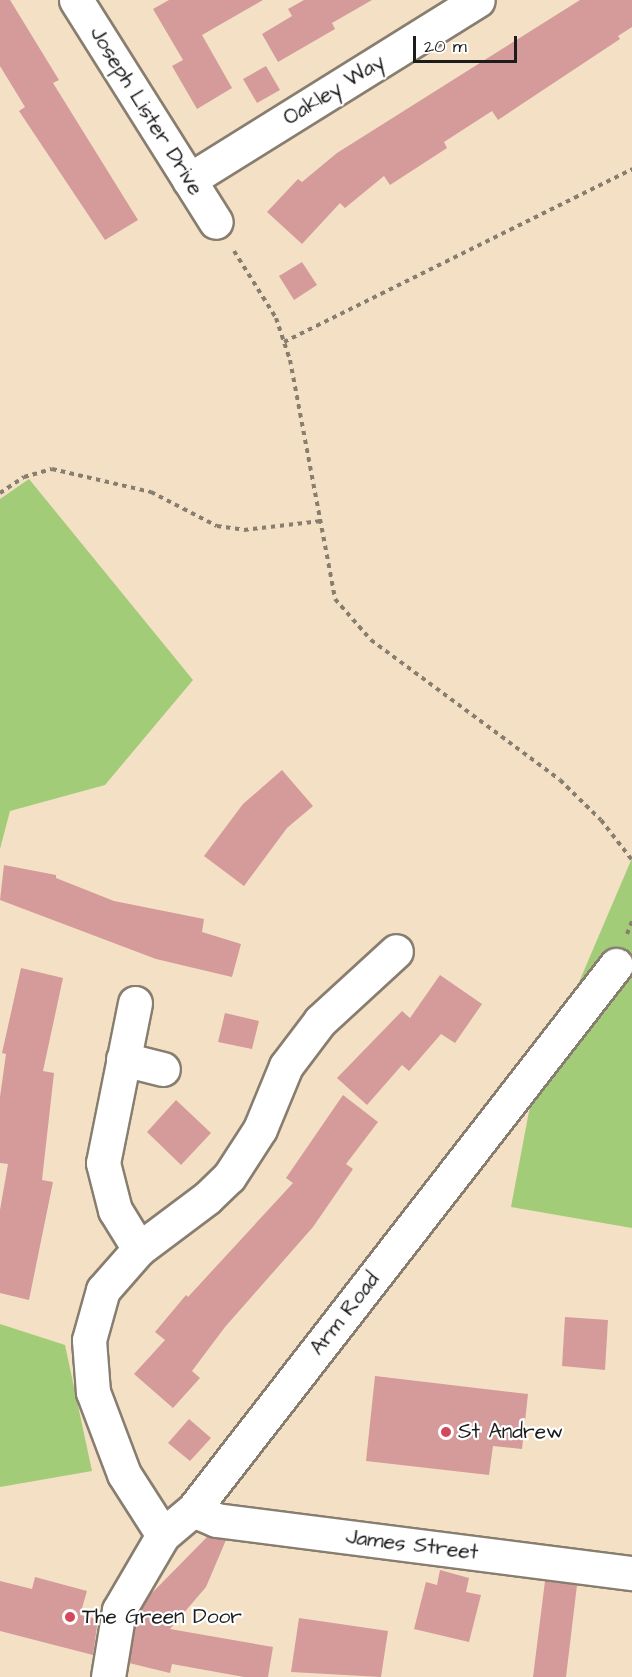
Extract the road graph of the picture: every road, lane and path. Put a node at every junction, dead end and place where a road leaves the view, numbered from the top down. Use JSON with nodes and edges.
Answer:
{"nodes":[{"id":1,"x":76,"y":0,"type":"edge"},
{"id":2,"x":478,"y":0,"type":"edge"},
{"id":3,"x":632,"y":170,"type":"edge"},
{"id":4,"x":189,"y":180,"type":"junction"},
{"id":5,"x":216,"y":222,"type":"joint"},
{"id":6,"x":284,"y":342,"type":"junction"},
{"id":7,"x":0,"y":493,"type":"edge"},
{"id":8,"x":321,"y":520,"type":"junction"},
{"id":9,"x":632,"y":860,"type":"edge"},
{"id":10,"x":396,"y":951,"type":"dead end"},
{"id":11,"x":616,"y":965,"type":"dead end"},
{"id":12,"x":135,"y":1003,"type":"dead end"},
{"id":13,"x":123,"y":1059,"type":"junction"},
{"id":14,"x":163,"y":1069,"type":"dead end"},
{"id":15,"x":139,"y":1249,"type":"junction"},
{"id":16,"x":193,"y":1510,"type":"junction"},
{"id":17,"x":162,"y":1535,"type":"junction"},
{"id":18,"x":632,"y":1573,"type":"edge"},
{"id":19,"x":108,"y":1677,"type":"edge"}],
"edges":[{"from":1,"to":4,"type":"street","name":"Joseph Lister Drive"},
{"from":2,"to":4,"type":"street","name":"Oakley Way"},
{"from":3,"to":6,"type":"path"},
{"from":4,"to":5,"type":"street","name":"Joseph Lister Drive"},
{"from":5,"to":6,"type":"path"},
{"from":6,"to":8,"type":"path"},
{"from":7,"to":8,"type":"path"},
{"from":8,"to":9,"type":"path"},
{"from":10,"to":15,"type":"street"},
{"from":11,"to":16,"type":"street","name":"Arm Road"},
{"from":12,"to":13,"type":"street"},
{"from":13,"to":14,"type":"street"},
{"from":13,"to":15,"type":"street"},
{"from":15,"to":17,"type":"street"},
{"from":16,"to":17,"type":"street","name":"Arm Road"},
{"from":16,"to":18,"type":"street","name":"James Street"},
{"from":17,"to":19,"type":"street","name":"Arm Road"}]}
